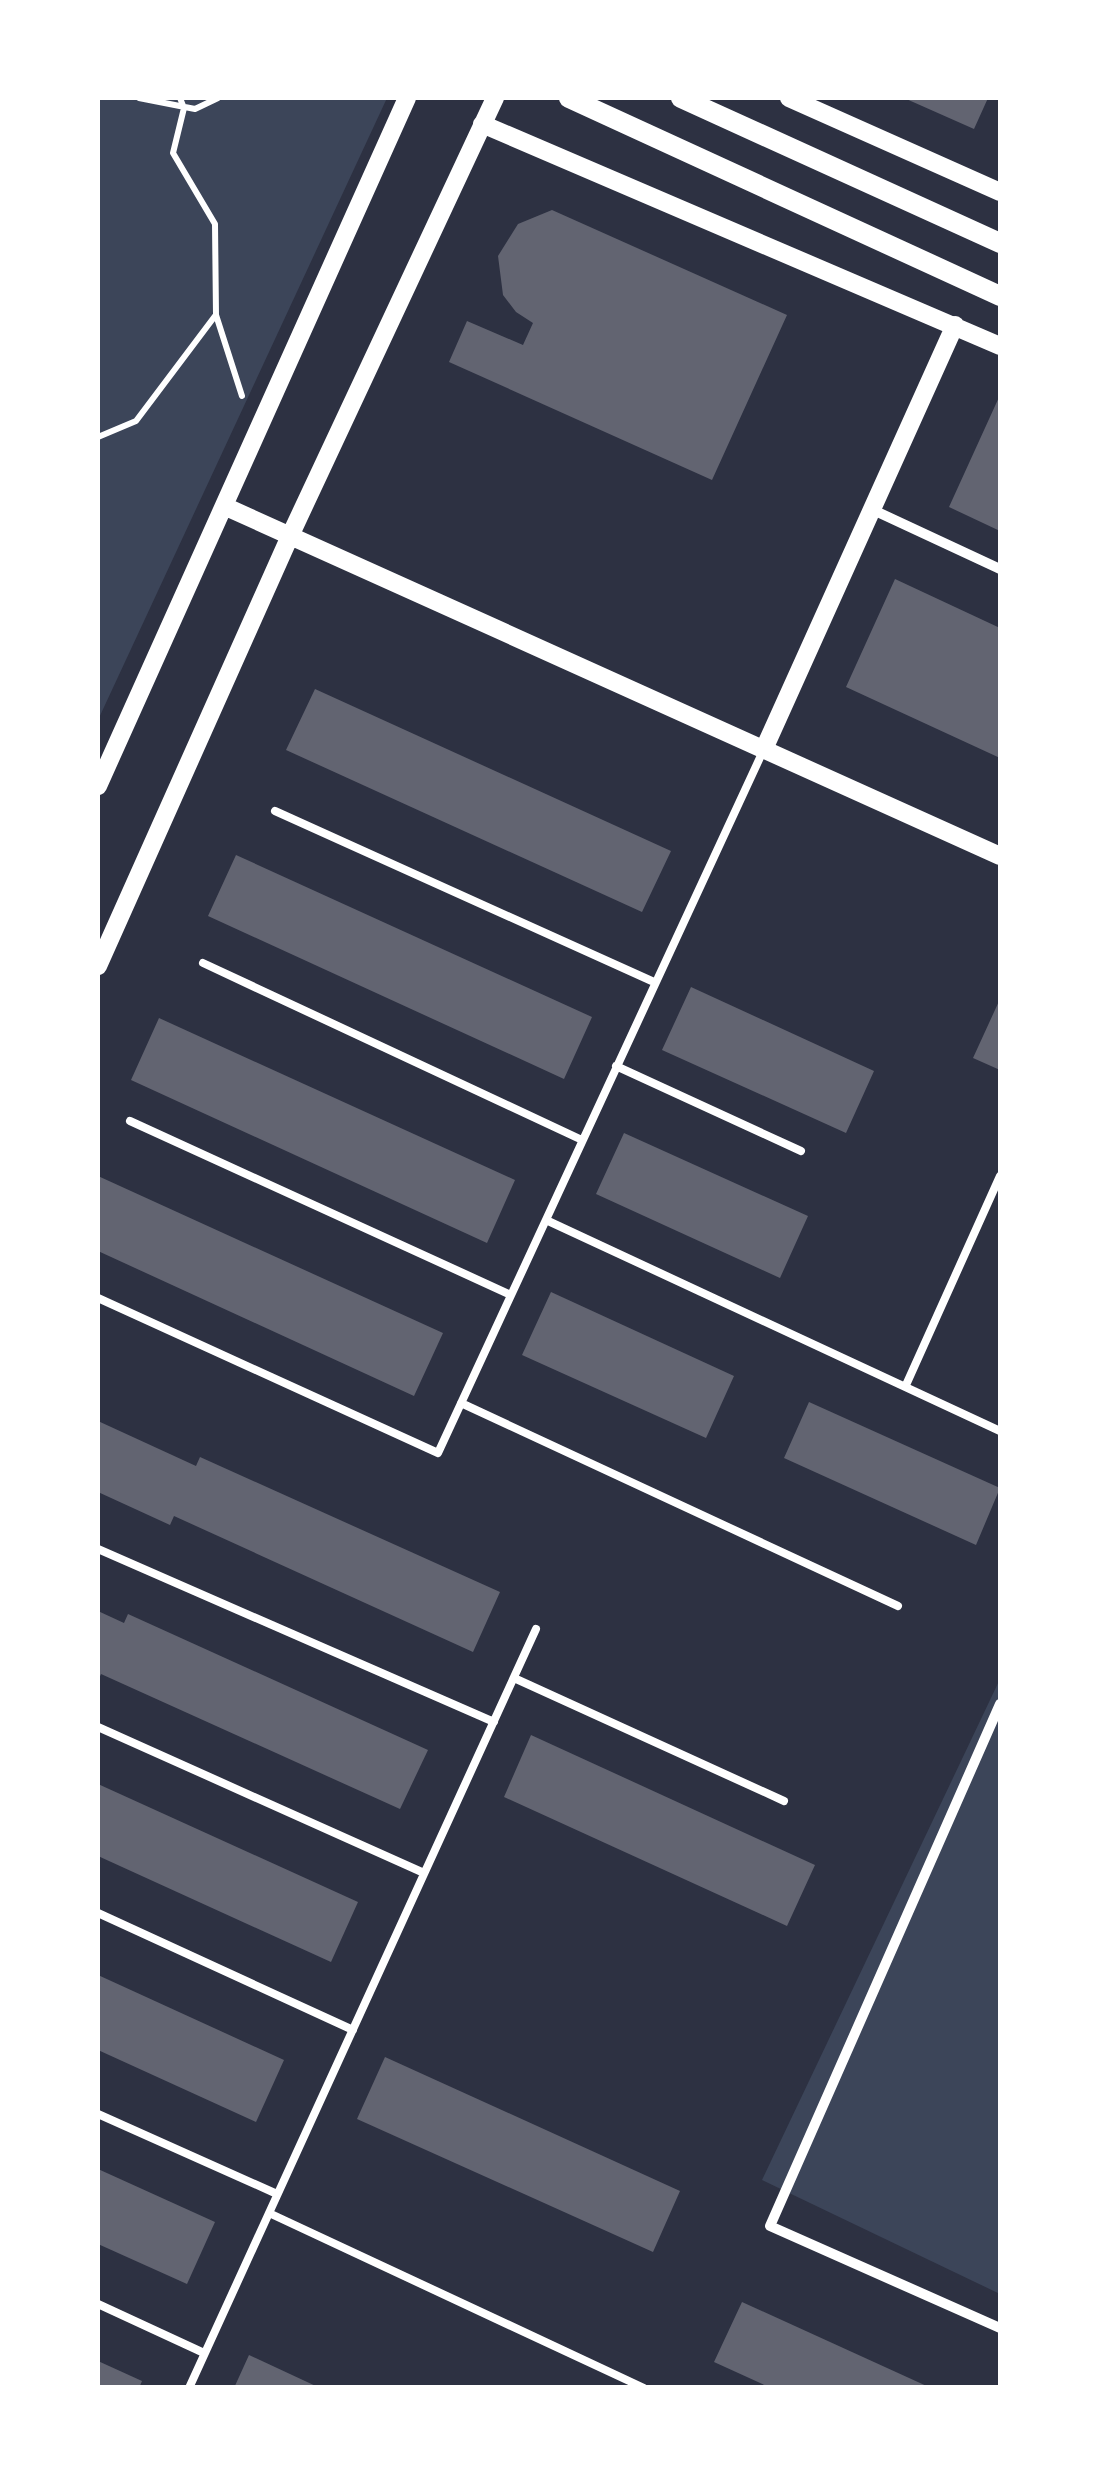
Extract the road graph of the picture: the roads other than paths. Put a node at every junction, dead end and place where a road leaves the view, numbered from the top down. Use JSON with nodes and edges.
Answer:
{"nodes":[{"id":1,"x":407,"y":98,"type":"edge"},
{"id":2,"x":495,"y":98,"type":"edge"},
{"id":3,"x":569,"y":98,"type":"edge"},
{"id":4,"x":681,"y":98,"type":"edge"},
{"id":5,"x":788,"y":98,"type":"edge"},
{"id":6,"x":482,"y":124,"type":"junction"},
{"id":7,"x":1000,"y":192,"type":"edge"},
{"id":8,"x":1000,"y":243,"type":"edge"},
{"id":9,"x":1000,"y":296,"type":"edge"},
{"id":10,"x":954,"y":325,"type":"junction"},
{"id":11,"x":1000,"y":346,"type":"edge"},
{"id":12,"x":224,"y":506,"type":"junction"},
{"id":13,"x":871,"y":509,"type":"junction"},
{"id":14,"x":290,"y":536,"type":"junction"},
{"id":15,"x":1000,"y":568,"type":"edge"},
{"id":16,"x":764,"y":749,"type":"junction"},
{"id":17,"x":98,"y":786,"type":"edge"},
{"id":18,"x":275,"y":810,"type":"dead end"},
{"id":19,"x":1000,"y":856,"type":"edge"},
{"id":20,"x":203,"y":963,"type":"dead end"},
{"id":21,"x":98,"y":966,"type":"edge"},
{"id":22,"x":654,"y":982,"type":"junction"},
{"id":23,"x":616,"y":1066,"type":"junction"},
{"id":24,"x":130,"y":1121,"type":"dead end"},
{"id":25,"x":582,"y":1140,"type":"junction"},
{"id":26,"x":801,"y":1151,"type":"dead end"},
{"id":27,"x":1000,"y":1176,"type":"edge"},
{"id":28,"x":546,"y":1220,"type":"junction"},
{"id":29,"x":510,"y":1295,"type":"junction"},
{"id":30,"x":98,"y":1298,"type":"edge"},
{"id":31,"x":906,"y":1385,"type":"junction"},
{"id":32,"x":461,"y":1403,"type":"junction"},
{"id":33,"x":1000,"y":1431,"type":"edge"},
{"id":34,"x":98,"y":1549,"type":"edge"},
{"id":35,"x":898,"y":1606,"type":"dead end"},
{"id":36,"x":536,"y":1630,"type":"dead end"},
{"id":37,"x":514,"y":1678,"type":"junction"},
{"id":38,"x":1000,"y":1704,"type":"edge"},
{"id":39,"x":494,"y":1722,"type":"junction"},
{"id":40,"x":98,"y":1728,"type":"edge"},
{"id":41,"x":784,"y":1801,"type":"dead end"},
{"id":42,"x":424,"y":1873,"type":"junction"},
{"id":43,"x":98,"y":1913,"type":"edge"},
{"id":44,"x":353,"y":2030,"type":"junction"},
{"id":45,"x":98,"y":2114,"type":"edge"},
{"id":46,"x":277,"y":2194,"type":"junction"},
{"id":47,"x":269,"y":2212,"type":"junction"},
{"id":48,"x":98,"y":2304,"type":"edge"},
{"id":49,"x":1000,"y":2328,"type":"edge"},
{"id":50,"x":204,"y":2353,"type":"junction"},
{"id":51,"x":188,"y":2388,"type":"edge"},
{"id":52,"x":644,"y":2388,"type":"edge"}],
"edges":[{"from":1,"to":12,"type":"street"},
{"from":2,"to":6,"type":"street"},
{"from":3,"to":9,"type":"main road"},
{"from":4,"to":8,"type":"main road"},
{"from":5,"to":7,"type":"street"},
{"from":6,"to":10,"type":"street"},
{"from":6,"to":14,"type":"street"},
{"from":10,"to":11,"type":"street"},
{"from":10,"to":13,"type":"street"},
{"from":12,"to":14,"type":"street"},
{"from":12,"to":17,"type":"street"},
{"from":13,"to":15,"type":"street"},
{"from":13,"to":16,"type":"street"},
{"from":14,"to":16,"type":"street"},
{"from":14,"to":21,"type":"street"},
{"from":16,"to":19,"type":"street"},
{"from":16,"to":22,"type":"lane"},
{"from":18,"to":22,"type":"lane"},
{"from":20,"to":25,"type":"lane"},
{"from":22,"to":23,"type":"lane"},
{"from":23,"to":25,"type":"lane"},
{"from":23,"to":26,"type":"lane"},
{"from":24,"to":29,"type":"lane"},
{"from":25,"to":28,"type":"lane"},
{"from":27,"to":31,"type":"lane"},
{"from":28,"to":29,"type":"lane"},
{"from":28,"to":31,"type":"lane"},
{"from":29,"to":32,"type":"lane"},
{"from":30,"to":32,"type":"lane"},
{"from":31,"to":33,"type":"lane"},
{"from":32,"to":35,"type":"lane"},
{"from":34,"to":39,"type":"lane"},
{"from":36,"to":37,"type":"lane"},
{"from":37,"to":39,"type":"lane"},
{"from":37,"to":41,"type":"lane"},
{"from":38,"to":49,"type":"street"},
{"from":39,"to":42,"type":"lane"},
{"from":40,"to":42,"type":"lane"},
{"from":42,"to":44,"type":"lane"},
{"from":43,"to":44,"type":"lane"},
{"from":44,"to":46,"type":"lane"},
{"from":45,"to":46,"type":"lane"},
{"from":46,"to":47,"type":"lane"},
{"from":47,"to":50,"type":"lane"},
{"from":47,"to":52,"type":"lane"},
{"from":48,"to":50,"type":"lane"},
{"from":50,"to":51,"type":"lane"}]}
